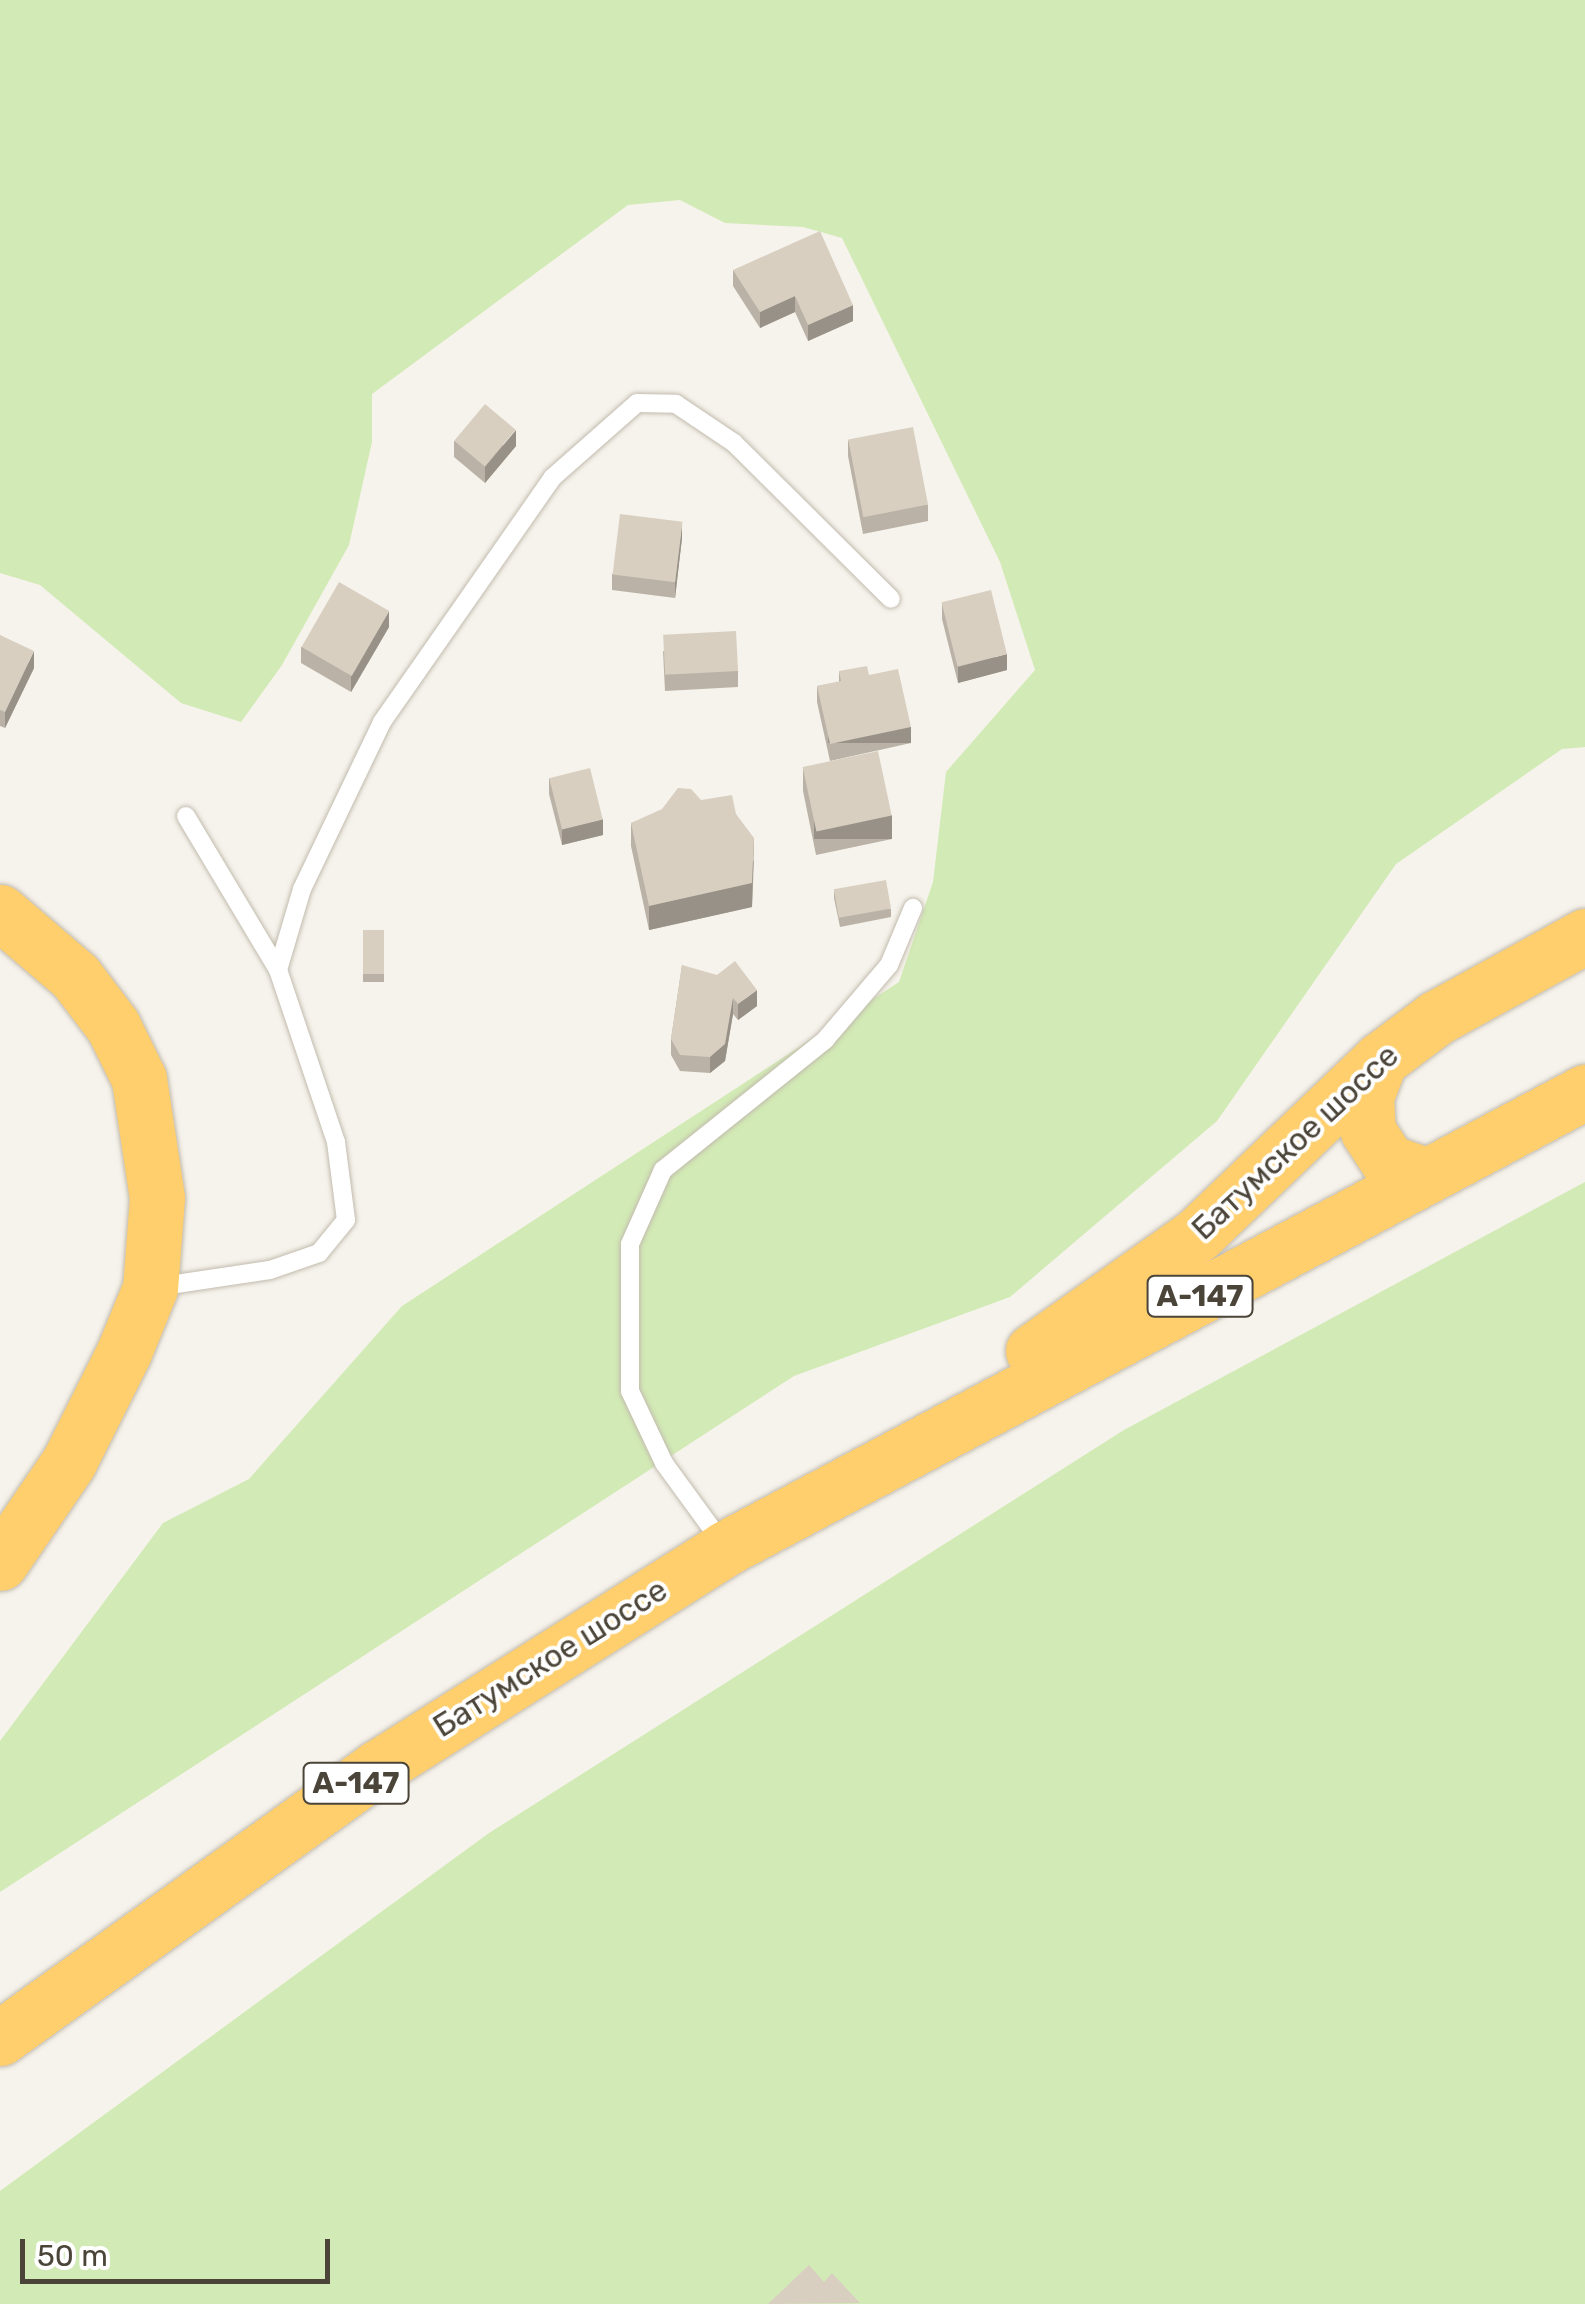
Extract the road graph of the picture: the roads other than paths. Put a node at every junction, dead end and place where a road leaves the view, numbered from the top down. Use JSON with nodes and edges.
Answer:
{"nodes":[{"id":1,"x":891,"y":599,"type":"dead end"},
{"id":2,"x":186,"y":816,"type":"dead end"},
{"id":3,"x":914,"y":908,"type":"dead end"},
{"id":4,"x":0,"y":912,"type":"edge"},
{"id":5,"x":1585,"y":936,"type":"edge"},
{"id":6,"x":278,"y":970,"type":"junction"},
{"id":7,"x":1380,"y":1060,"type":"junction"},
{"id":8,"x":1585,"y":1092,"type":"edge"},
{"id":9,"x":1425,"y":1174,"type":"junction"},
{"id":10,"x":150,"y":1288,"type":"junction"},
{"id":11,"x":815,"y":1499,"type":"junction"},
{"id":12,"x":726,"y":1548,"type":"junction"},
{"id":13,"x":0,"y":1563,"type":"edge"},
{"id":14,"x":0,"y":2038,"type":"edge"}],
"edges":[{"from":1,"to":6,"type":"lane"},
{"from":2,"to":6,"type":"lane"},
{"from":3,"to":12,"type":"lane"},
{"from":4,"to":10,"type":"highway"},
{"from":5,"to":7,"type":"highway","name":"Батумское шоссе","number":"А-147"},
{"from":6,"to":10,"type":"lane"},
{"from":7,"to":9,"type":"highway"},
{"from":7,"to":11,"type":"highway","name":"Батумское шоссе","number":"А-147"},
{"from":8,"to":9,"type":"highway","name":"Батумское шоссе","number":"А-147"},
{"from":9,"to":11,"type":"highway","name":"Батумское шоссе","number":"А-147"},
{"from":10,"to":13,"type":"highway"},
{"from":11,"to":12,"type":"highway","name":"Батумское шоссе","number":"А-147"},
{"from":12,"to":14,"type":"highway","name":"Батумское шоссе","number":"А-147"}]}
